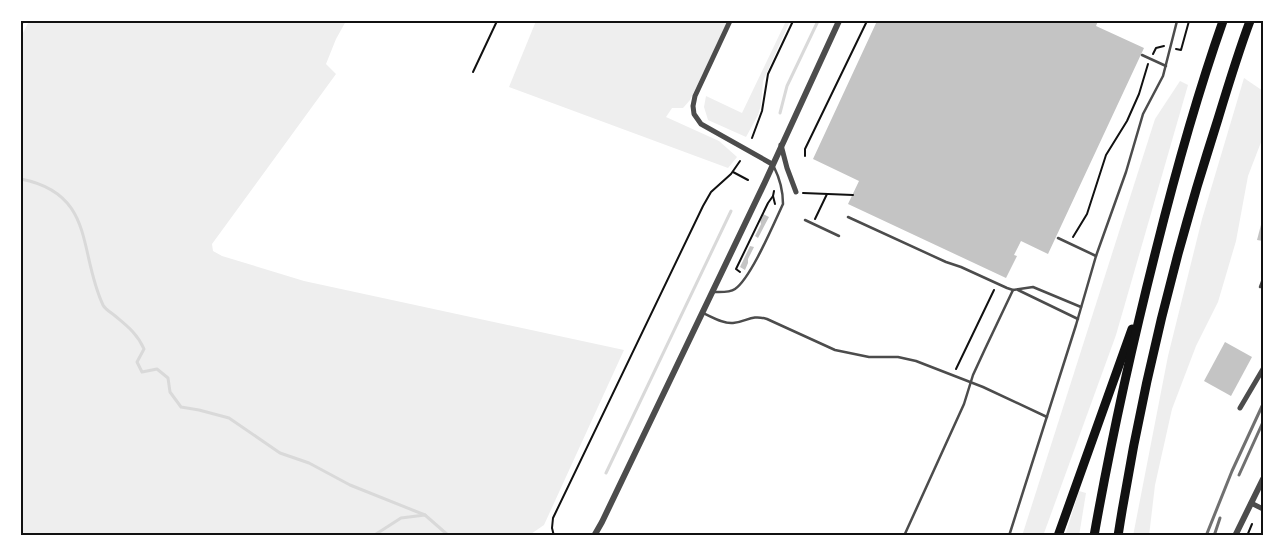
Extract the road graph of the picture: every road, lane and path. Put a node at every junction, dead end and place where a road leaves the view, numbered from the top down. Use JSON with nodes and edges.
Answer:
{"nodes":[{"id":1,"x":497,"y":21,"type":"edge"},
{"id":2,"x":730,"y":21,"type":"edge"},
{"id":3,"x":793,"y":21,"type":"edge"},
{"id":4,"x":841,"y":21,"type":"edge"},
{"id":5,"x":867,"y":21,"type":"edge"},
{"id":6,"x":1177,"y":21,"type":"edge"},
{"id":7,"x":1189,"y":21,"type":"edge"},
{"id":8,"x":1223,"y":21,"type":"edge"},
{"id":9,"x":1250,"y":21,"type":"edge"},
{"id":10,"x":1165,"y":46,"type":"dead end"},
{"id":11,"x":1177,"y":49,"type":"dead end"},
{"id":12,"x":1153,"y":54,"type":"dead end"},
{"id":13,"x":1142,"y":55,"type":"dead end"},
{"id":14,"x":1148,"y":64,"type":"dead end"},
{"id":15,"x":1166,"y":66,"type":"junction"},
{"id":16,"x":473,"y":72,"type":"dead end"},
{"id":17,"x":752,"y":138,"type":"dead end"},
{"id":18,"x":782,"y":145,"type":"junction"},
{"id":19,"x":805,"y":156,"type":"dead end"},
{"id":20,"x":740,"y":161,"type":"dead end"},
{"id":21,"x":772,"y":164,"type":"junction"},
{"id":22,"x":732,"y":172,"type":"junction"},
{"id":23,"x":748,"y":180,"type":"dead end"},
{"id":24,"x":774,"y":191,"type":"dead end"},
{"id":25,"x":796,"y":192,"type":"joint"},
{"id":26,"x":827,"y":194,"type":"junction"},
{"id":27,"x":853,"y":194,"type":"dead end"},
{"id":28,"x":773,"y":196,"type":"junction"},
{"id":29,"x":775,"y":205,"type":"dead end"},
{"id":30,"x":848,"y":217,"type":"dead end"},
{"id":31,"x":805,"y":220,"type":"dead end"},
{"id":32,"x":812,"y":224,"type":"junction"},
{"id":33,"x":839,"y":236,"type":"dead end"},
{"id":34,"x":1058,"y":238,"type":"dead end"},
{"id":35,"x":1069,"y":243,"type":"junction"},
{"id":36,"x":1096,"y":256,"type":"junction"},
{"id":37,"x":743,"y":273,"type":"dead end"},
{"id":38,"x":1263,"y":279,"type":"edge"},
{"id":39,"x":1260,"y":287,"type":"dead end"},
{"id":40,"x":995,"y":288,"type":"dead end"},
{"id":41,"x":1146,"y":289,"type":"junction"},
{"id":42,"x":1015,"y":290,"type":"junction"},
{"id":43,"x":712,"y":292,"type":"junction"},
{"id":44,"x":1082,"y":307,"type":"junction"},
{"id":45,"x":702,"y":313,"type":"junction"},
{"id":46,"x":1078,"y":319,"type":"junction"},
{"id":47,"x":1263,"y":369,"type":"edge"},
{"id":48,"x":955,"y":370,"type":"dead end"},
{"id":49,"x":971,"y":382,"type":"junction"},
{"id":50,"x":1240,"y":408,"type":"dead end"},
{"id":51,"x":1047,"y":417,"type":"junction"},
{"id":52,"x":1263,"y":479,"type":"edge"},
{"id":53,"x":1251,"y":503,"type":"junction"},
{"id":54,"x":1263,"y":509,"type":"edge"},
{"id":55,"x":595,"y":535,"type":"edge"},
{"id":56,"x":554,"y":536,"type":"edge"},
{"id":57,"x":904,"y":536,"type":"edge"},
{"id":58,"x":1009,"y":536,"type":"edge"},
{"id":59,"x":1058,"y":536,"type":"edge"},
{"id":60,"x":1094,"y":536,"type":"edge"},
{"id":61,"x":1118,"y":536,"type":"edge"},
{"id":62,"x":1236,"y":536,"type":"edge"}],
"edges":[{"from":1,"to":16,"type":"path"},
{"from":2,"to":21,"type":"street"},
{"from":3,"to":17,"type":"path"},
{"from":4,"to":18,"type":"street"},
{"from":5,"to":19,"type":"path"},
{"from":6,"to":15,"type":"lane"},
{"from":7,"to":11,"type":"path"},
{"from":8,"to":41,"type":"highway"},
{"from":9,"to":61,"type":"highway"},
{"from":10,"to":12,"type":"path"},
{"from":13,"to":15,"type":"lane"},
{"from":14,"to":35,"type":"path"},
{"from":15,"to":36,"type":"lane"},
{"from":18,"to":21,"type":"street"},
{"from":18,"to":25,"type":"street"},
{"from":20,"to":22,"type":"path"},
{"from":21,"to":43,"type":"street"},
{"from":21,"to":43,"type":"lane"},
{"from":22,"to":23,"type":"path"},
{"from":22,"to":56,"type":"path"},
{"from":24,"to":28,"type":"path"},
{"from":25,"to":26,"type":"path"},
{"from":26,"to":27,"type":"path"},
{"from":26,"to":32,"type":"path"},
{"from":28,"to":29,"type":"path"},
{"from":28,"to":37,"type":"path"},
{"from":30,"to":42,"type":"lane"},
{"from":31,"to":32,"type":"lane"},
{"from":32,"to":33,"type":"lane"},
{"from":34,"to":35,"type":"lane"},
{"from":35,"to":36,"type":"lane"},
{"from":36,"to":44,"type":"lane"},
{"from":38,"to":39,"type":"lane"},
{"from":40,"to":48,"type":"path"},
{"from":41,"to":59,"type":"highway"},
{"from":41,"to":60,"type":"highway"},
{"from":42,"to":44,"type":"lane"},
{"from":42,"to":46,"type":"lane"},
{"from":42,"to":49,"type":"lane"},
{"from":43,"to":45,"type":"street"},
{"from":44,"to":46,"type":"lane"},
{"from":45,"to":49,"type":"lane"},
{"from":45,"to":55,"type":"street"},
{"from":46,"to":51,"type":"lane"},
{"from":47,"to":50,"type":"street"},
{"from":49,"to":51,"type":"lane"},
{"from":49,"to":57,"type":"lane"},
{"from":51,"to":58,"type":"lane"},
{"from":52,"to":53,"type":"street"},
{"from":53,"to":54,"type":"street"},
{"from":53,"to":62,"type":"street"}]}
